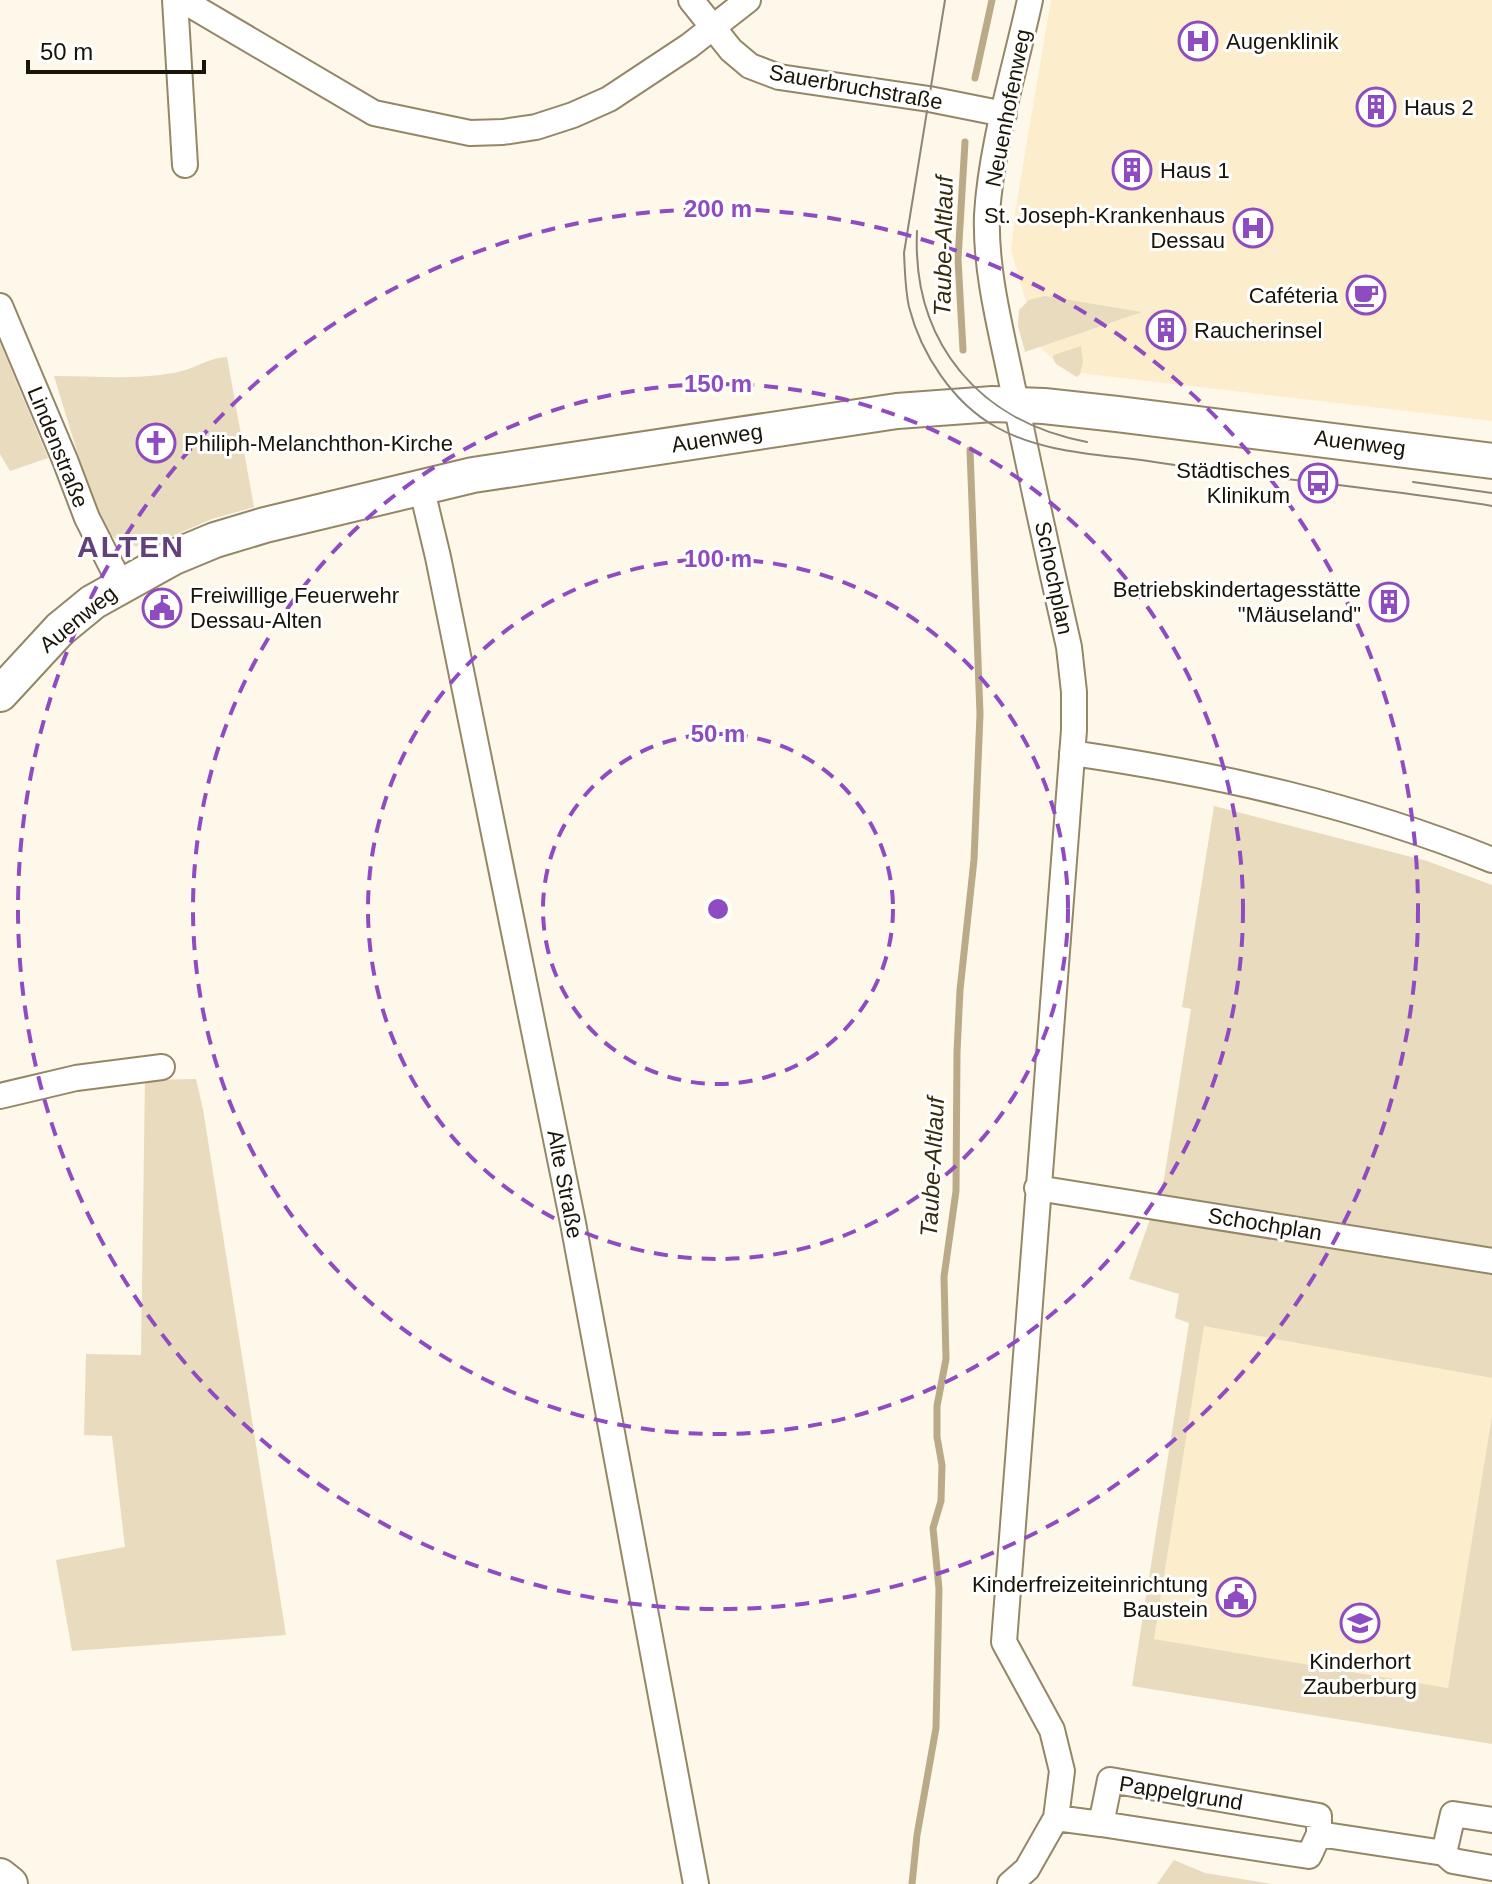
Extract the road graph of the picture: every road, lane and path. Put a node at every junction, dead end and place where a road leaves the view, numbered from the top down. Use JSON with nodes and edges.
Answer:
{"nodes":[{"id":1,"x":175,"y":0,"type":"edge"},
{"id":2,"x":182,"y":0,"type":"edge"},
{"id":3,"x":691,"y":0,"type":"edge"},
{"id":4,"x":748,"y":0,"type":"edge"},
{"id":5,"x":1030,"y":0,"type":"edge"},
{"id":6,"x":713,"y":28,"type":"junction"},
{"id":7,"x":1004,"y":114,"type":"junction"},
{"id":8,"x":185,"y":165,"type":"dead end"},
{"id":9,"x":0,"y":306,"type":"edge"},
{"id":10,"x":1017,"y":405,"type":"junction"},
{"id":11,"x":1492,"y":461,"type":"edge"},
{"id":12,"x":421,"y":486,"type":"junction"},
{"id":13,"x":121,"y":585,"type":"junction"},
{"id":14,"x":0,"y":694,"type":"edge"},
{"id":15,"x":1072,"y":753,"type":"junction"},
{"id":16,"x":1492,"y":860,"type":"edge"},
{"id":17,"x":162,"y":1067,"type":"dead end"},
{"id":18,"x":0,"y":1096,"type":"edge"},
{"id":19,"x":1037,"y":1188,"type":"junction"},
{"id":20,"x":1492,"y":1261,"type":"edge"},
{"id":21,"x":1056,"y":1818,"type":"junction"},
{"id":22,"x":1492,"y":1820,"type":"edge"},
{"id":23,"x":1101,"y":1824,"type":"junction"},
{"id":24,"x":1319,"y":1834,"type":"junction"},
{"id":25,"x":1444,"y":1853,"type":"junction"},
{"id":26,"x":1492,"y":1868,"type":"edge"},
{"id":27,"x":0,"y":1876,"type":"edge"},
{"id":28,"x":10,"y":1884,"type":"edge"},
{"id":29,"x":696,"y":1884,"type":"edge"},
{"id":30,"x":1010,"y":1884,"type":"edge"}],
"edges":[{"from":1,"to":8,"type":"street"},
{"from":2,"to":6,"type":"street"},
{"from":3,"to":6,"type":"street","name":"Sauerbruchstraße"},
{"from":4,"to":6,"type":"street"},
{"from":5,"to":7,"type":"street","name":"Neuenhofenweg"},
{"from":6,"to":7,"type":"street","name":"Sauerbruchstraße"},
{"from":7,"to":10,"type":"street","name":"Neuenhofenweg"},
{"from":9,"to":13,"type":"street","name":"Lindenstraße"},
{"from":10,"to":11,"type":"main road","name":"Auenweg"},
{"from":10,"to":12,"type":"main road","name":"Auenweg"},
{"from":10,"to":15,"type":"street","name":"Schochplan"},
{"from":12,"to":13,"type":"main road","name":"Auenweg"},
{"from":12,"to":29,"type":"street","name":"Alte Straße"},
{"from":13,"to":14,"type":"main road","name":"Auenweg"},
{"from":15,"to":16,"type":"street"},
{"from":15,"to":19,"type":"street","name":"Schochplan"},
{"from":17,"to":18,"type":"street"},
{"from":19,"to":20,"type":"street","name":"Schochplan"},
{"from":19,"to":21,"type":"street","name":"Schochplan"},
{"from":21,"to":23,"type":"street"},
{"from":21,"to":30,"type":"street"},
{"from":22,"to":25,"type":"street"},
{"from":23,"to":24,"type":"street","name":"Pappelgrund"},
{"from":23,"to":24,"type":"street","name":"Pappelgrund"},
{"from":24,"to":25,"type":"street"},
{"from":25,"to":26,"type":"street"},
{"from":27,"to":28,"type":"main road"}]}
